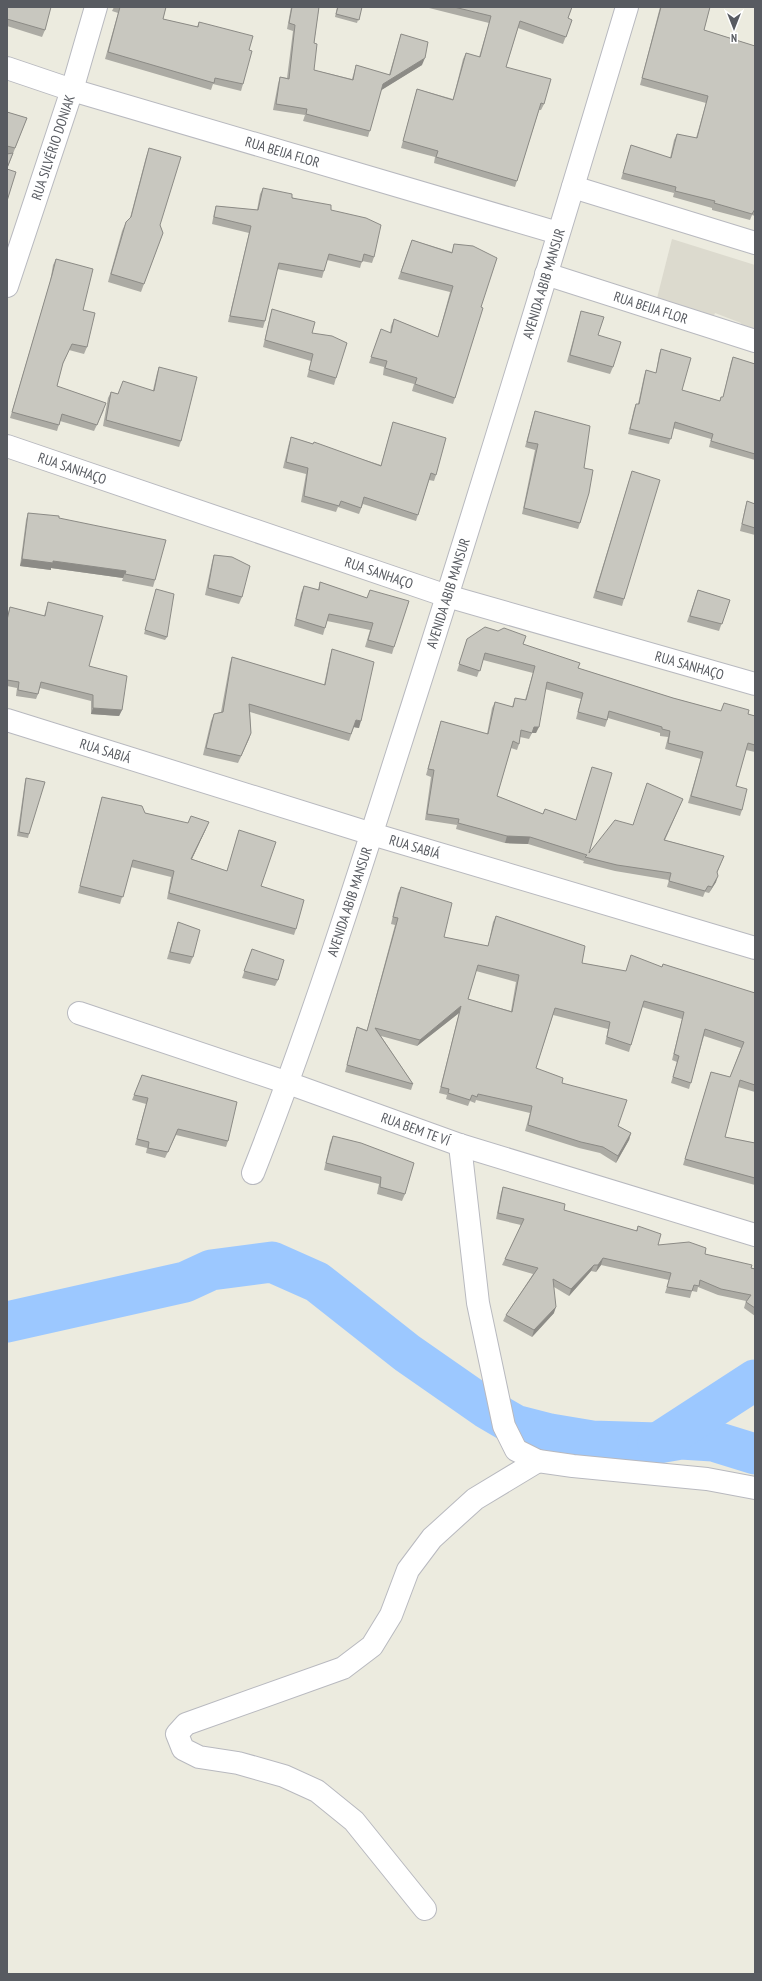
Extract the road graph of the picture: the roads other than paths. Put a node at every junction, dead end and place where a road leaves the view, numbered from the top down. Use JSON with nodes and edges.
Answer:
{"nodes":[{"id":1,"x":96,"y":7,"type":"edge"},
{"id":2,"x":627,"y":7,"type":"edge"},
{"id":3,"x":7,"y":68,"type":"edge"},
{"id":4,"x":72,"y":90,"type":"junction"},
{"id":5,"x":573,"y":188,"type":"junction"},
{"id":6,"x":558,"y":233,"type":"junction"},
{"id":7,"x":755,"y":243,"type":"edge"},
{"id":8,"x":546,"y":274,"type":"junction"},
{"id":9,"x":7,"y":286,"type":"edge"},
{"id":10,"x":755,"y":341,"type":"edge"},
{"id":11,"x":7,"y":446,"type":"edge"},
{"id":12,"x":448,"y":596,"type":"junction"},
{"id":13,"x":755,"y":684,"type":"edge"},
{"id":14,"x":7,"y":720,"type":"edge"},
{"id":15,"x":372,"y":834,"type":"junction"},
{"id":16,"x":755,"y":948,"type":"edge"},
{"id":17,"x":79,"y":1013,"type":"dead end"},
{"id":18,"x":288,"y":1083,"type":"junction"},
{"id":19,"x":460,"y":1145,"type":"junction"},
{"id":20,"x":253,"y":1173,"type":"dead end"},
{"id":21,"x":755,"y":1235,"type":"edge"},
{"id":22,"x":538,"y":1461,"type":"junction"},
{"id":23,"x":755,"y":1488,"type":"edge"},
{"id":24,"x":425,"y":1909,"type":"dead end"}],
"edges":[{"from":1,"to":4,"type":"street","name":"RUA SILVÉRIO DONIAK"},
{"from":2,"to":5,"type":"street","name":"AVENIDA ABIB MANSUR"},
{"from":3,"to":4,"type":"street","name":"RUA BEIJA FLOR"},
{"from":4,"to":6,"type":"street","name":"RUA BEIJA FLOR"},
{"from":4,"to":9,"type":"street","name":"RUA SILVÉRIO DONIAK"},
{"from":5,"to":6,"type":"street","name":"AVENIDA ABIB MANSUR"},
{"from":5,"to":7,"type":"street"},
{"from":6,"to":8,"type":"street","name":"AVENIDA ABIB MANSUR"},
{"from":8,"to":10,"type":"street","name":"RUA BEIJA FLOR"},
{"from":8,"to":12,"type":"street","name":"AVENIDA ABIB MANSUR"},
{"from":11,"to":12,"type":"street","name":"RUA SANHAÇO"},
{"from":12,"to":13,"type":"street","name":"RUA SANHAÇO"},
{"from":12,"to":15,"type":"street","name":"AVENIDA ABIB MANSUR"},
{"from":14,"to":15,"type":"street","name":"RUA SABIÁ"},
{"from":15,"to":16,"type":"street","name":"RUA SABIÁ"},
{"from":15,"to":18,"type":"street","name":"AVENIDA ABIB MANSUR"},
{"from":17,"to":18,"type":"street","name":"RUA BEM TE VÍ"},
{"from":18,"to":19,"type":"street","name":"RUA BEM TE VÍ"},
{"from":18,"to":20,"type":"street","name":"AVENIDA ABIB MANSUR"},
{"from":19,"to":21,"type":"street","name":"RUA BEM TE VÍ"},
{"from":19,"to":22,"type":"street"},
{"from":22,"to":23,"type":"street"},
{"from":22,"to":24,"type":"street"}]}
